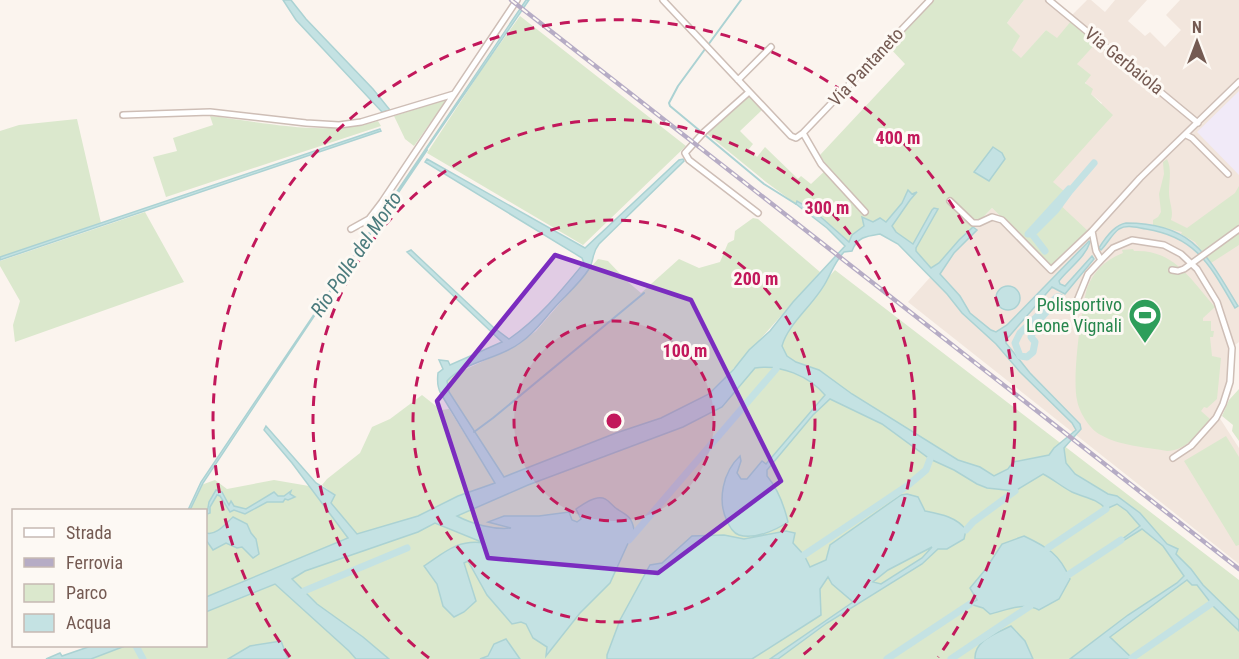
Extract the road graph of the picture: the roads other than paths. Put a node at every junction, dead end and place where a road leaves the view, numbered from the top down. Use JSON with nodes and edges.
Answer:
{"nodes":[{"id":1,"x":517,"y":0,"type":"edge"},
{"id":2,"x":663,"y":0,"type":"edge"},
{"id":3,"x":930,"y":0,"type":"edge"},
{"id":4,"x":1049,"y":0,"type":"edge"},
{"id":5,"x":771,"y":47,"type":"dead end"},
{"id":6,"x":738,"y":80,"type":"junction"},
{"id":7,"x":1239,"y":82,"type":"edge"},
{"id":8,"x":749,"y":92,"type":"junction"},
{"id":9,"x":454,"y":94,"type":"junction"},
{"id":10,"x":123,"y":116,"type":"dead end"},
{"id":11,"x":1198,"y":123,"type":"junction"},
{"id":12,"x":803,"y":134,"type":"junction"},
{"id":13,"x":1186,"y":135,"type":"junction"},
{"id":14,"x":1228,"y":174,"type":"dead end"},
{"id":15,"x":950,"y":201,"type":"dead end"},
{"id":16,"x":865,"y":212,"type":"dead end"},
{"id":17,"x":758,"y":213,"type":"dead end"},
{"id":18,"x":351,"y":229,"type":"dead end"},
{"id":19,"x":1239,"y":229,"type":"edge"},
{"id":20,"x":1092,"y":231,"type":"junction"},
{"id":21,"x":1101,"y":260,"type":"junction"},
{"id":22,"x":1191,"y":264,"type":"junction"},
{"id":23,"x":1172,"y":270,"type":"dead end"},
{"id":24,"x":1077,"y":301,"type":"dead end"},
{"id":25,"x":1239,"y":340,"type":"edge"},
{"id":26,"x":1231,"y":344,"type":"junction"},
{"id":27,"x":1173,"y":458,"type":"dead end"}],
"edges":[{"from":1,"to":9,"type":"street"},
{"from":2,"to":6,"type":"street"},
{"from":3,"to":12,"type":"street","name":"Via Pantaneto"},
{"from":4,"to":11,"type":"street","name":"Via Gerbaiola"},
{"from":5,"to":6,"type":"street"},
{"from":6,"to":8,"type":"street"},
{"from":7,"to":11,"type":"street"},
{"from":8,"to":12,"type":"street"},
{"from":8,"to":17,"type":"street"},
{"from":9,"to":10,"type":"street"},
{"from":9,"to":18,"type":"street"},
{"from":11,"to":13,"type":"street"},
{"from":12,"to":16,"type":"street"},
{"from":13,"to":14,"type":"street"},
{"from":13,"to":20,"type":"street"},
{"from":15,"to":20,"type":"street"},
{"from":19,"to":22,"type":"street"},
{"from":20,"to":21,"type":"street"},
{"from":21,"to":22,"type":"street"},
{"from":21,"to":24,"type":"street"},
{"from":22,"to":23,"type":"street"},
{"from":22,"to":26,"type":"street"},
{"from":25,"to":26,"type":"street"},
{"from":26,"to":27,"type":"street"}]}
